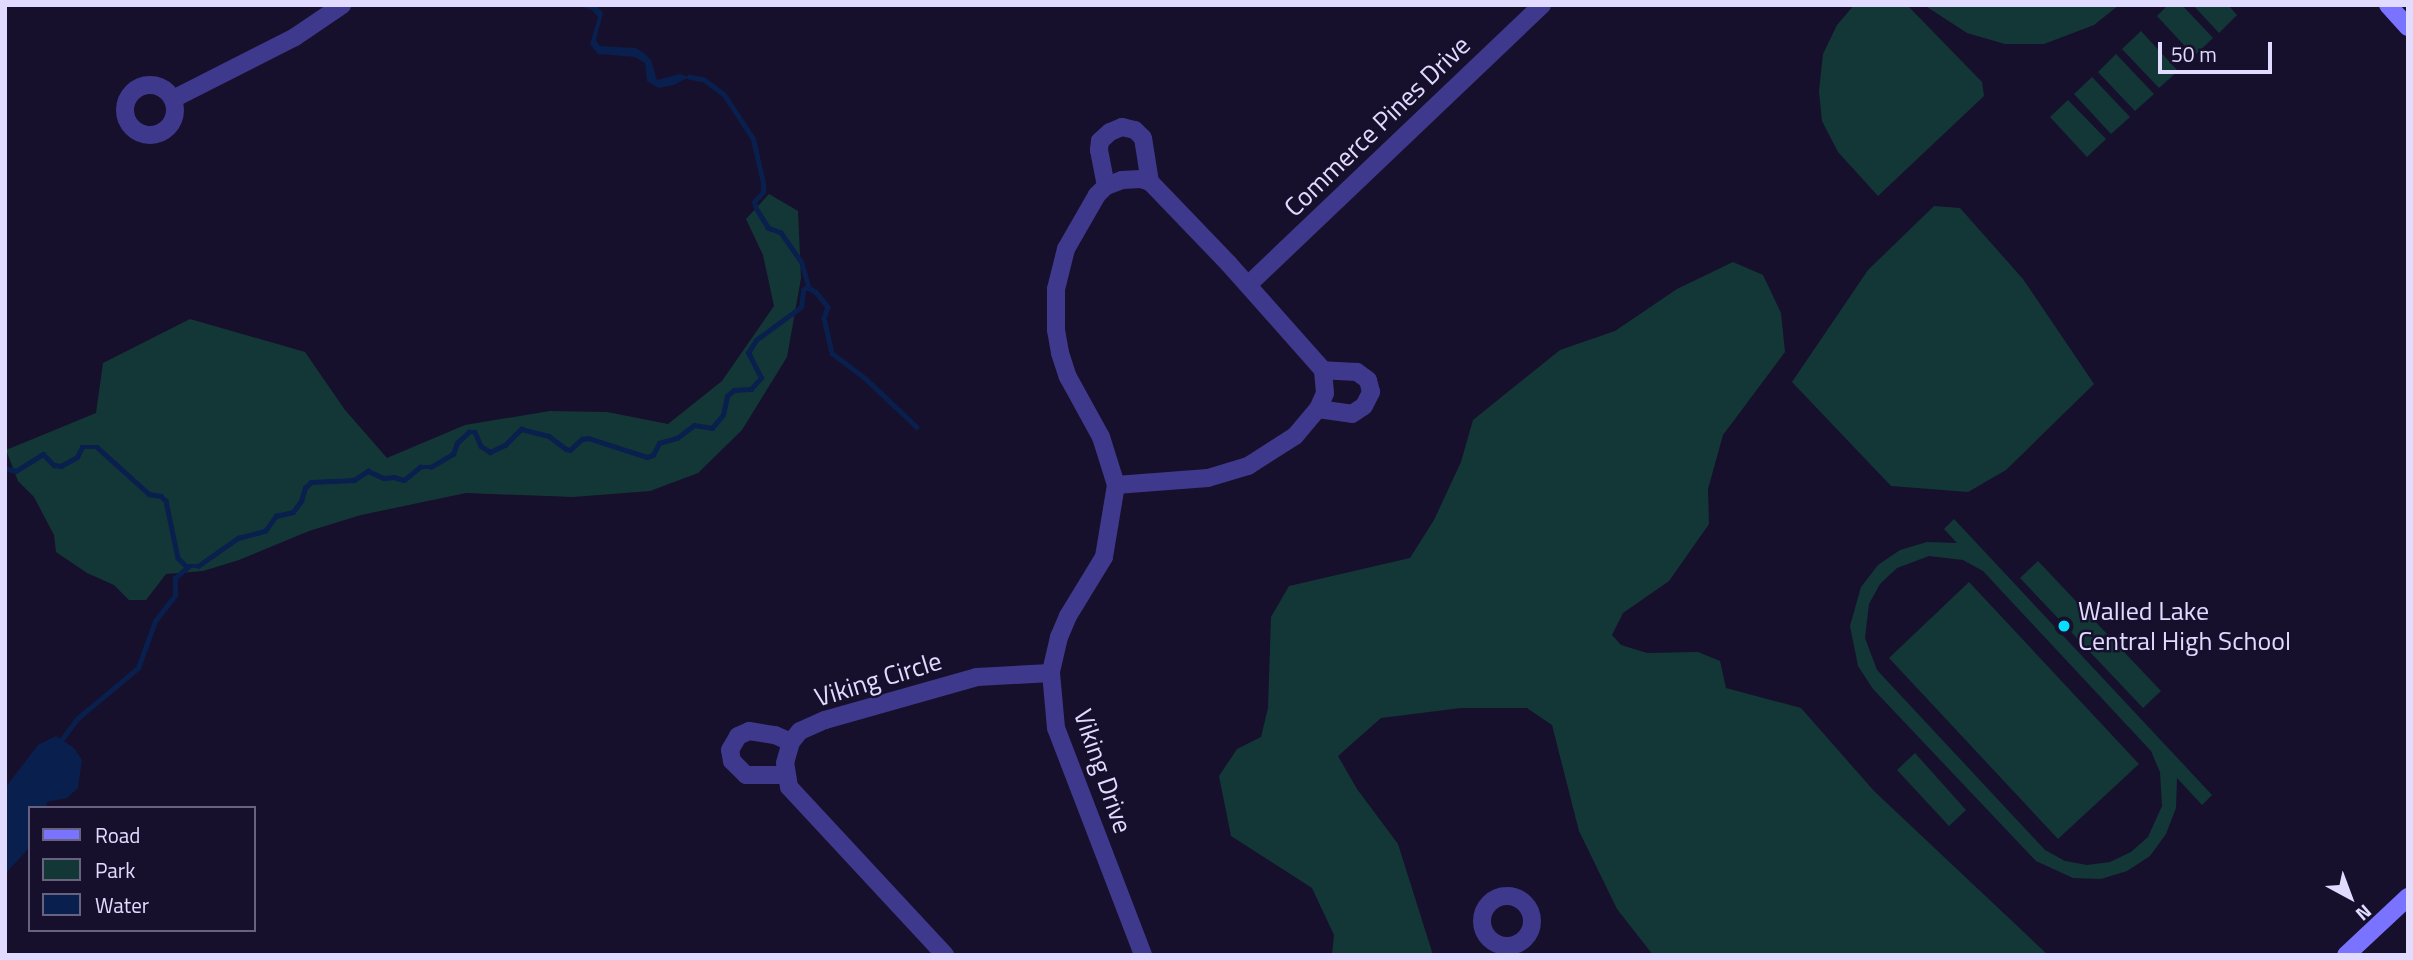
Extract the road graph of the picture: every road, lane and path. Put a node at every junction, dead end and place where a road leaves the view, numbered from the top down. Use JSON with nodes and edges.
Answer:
{"nodes":[{"id":1,"x":342,"y":5,"type":"edge"},
{"id":2,"x":1542,"y":5,"type":"edge"},
{"id":3,"x":2388,"y":5,"type":"edge"},
{"id":4,"x":2408,"y":27,"type":"edge"},
{"id":5,"x":173,"y":99,"type":"dead end"},
{"id":6,"x":1150,"y":182,"type":"junction"},
{"id":7,"x":1106,"y":186,"type":"junction"},
{"id":8,"x":1248,"y":285,"type":"junction"},
{"id":9,"x":1323,"y":370,"type":"junction"},
{"id":10,"x":1318,"y":410,"type":"junction"},
{"id":11,"x":1116,"y":485,"type":"junction"},
{"id":12,"x":1051,"y":673,"type":"junction"},
{"id":13,"x":791,"y":742,"type":"junction"},
{"id":14,"x":785,"y":775,"type":"junction"},
{"id":15,"x":2408,"y":897,"type":"edge"},
{"id":16,"x":945,"y":955,"type":"edge"},
{"id":17,"x":1143,"y":955,"type":"edge"},
{"id":18,"x":2346,"y":955,"type":"edge"}],
"edges":[{"from":1,"to":5,"type":"street"},
{"from":2,"to":8,"type":"street","name":"Commerce Pines Drive"},
{"from":3,"to":4,"type":"street"},
{"from":6,"to":7,"type":"street"},
{"from":6,"to":7,"type":"street"},
{"from":6,"to":8,"type":"street"},
{"from":7,"to":11,"type":"street"},
{"from":8,"to":9,"type":"street"},
{"from":9,"to":10,"type":"street"},
{"from":9,"to":10,"type":"street"},
{"from":10,"to":11,"type":"street"},
{"from":11,"to":12,"type":"street","name":"Viking Drive"},
{"from":12,"to":13,"type":"street","name":"Viking Circle"},
{"from":12,"to":17,"type":"street","name":"Viking Drive"},
{"from":13,"to":14,"type":"street"},
{"from":13,"to":14,"type":"street"},
{"from":14,"to":16,"type":"street"},
{"from":15,"to":18,"type":"street"}]}
